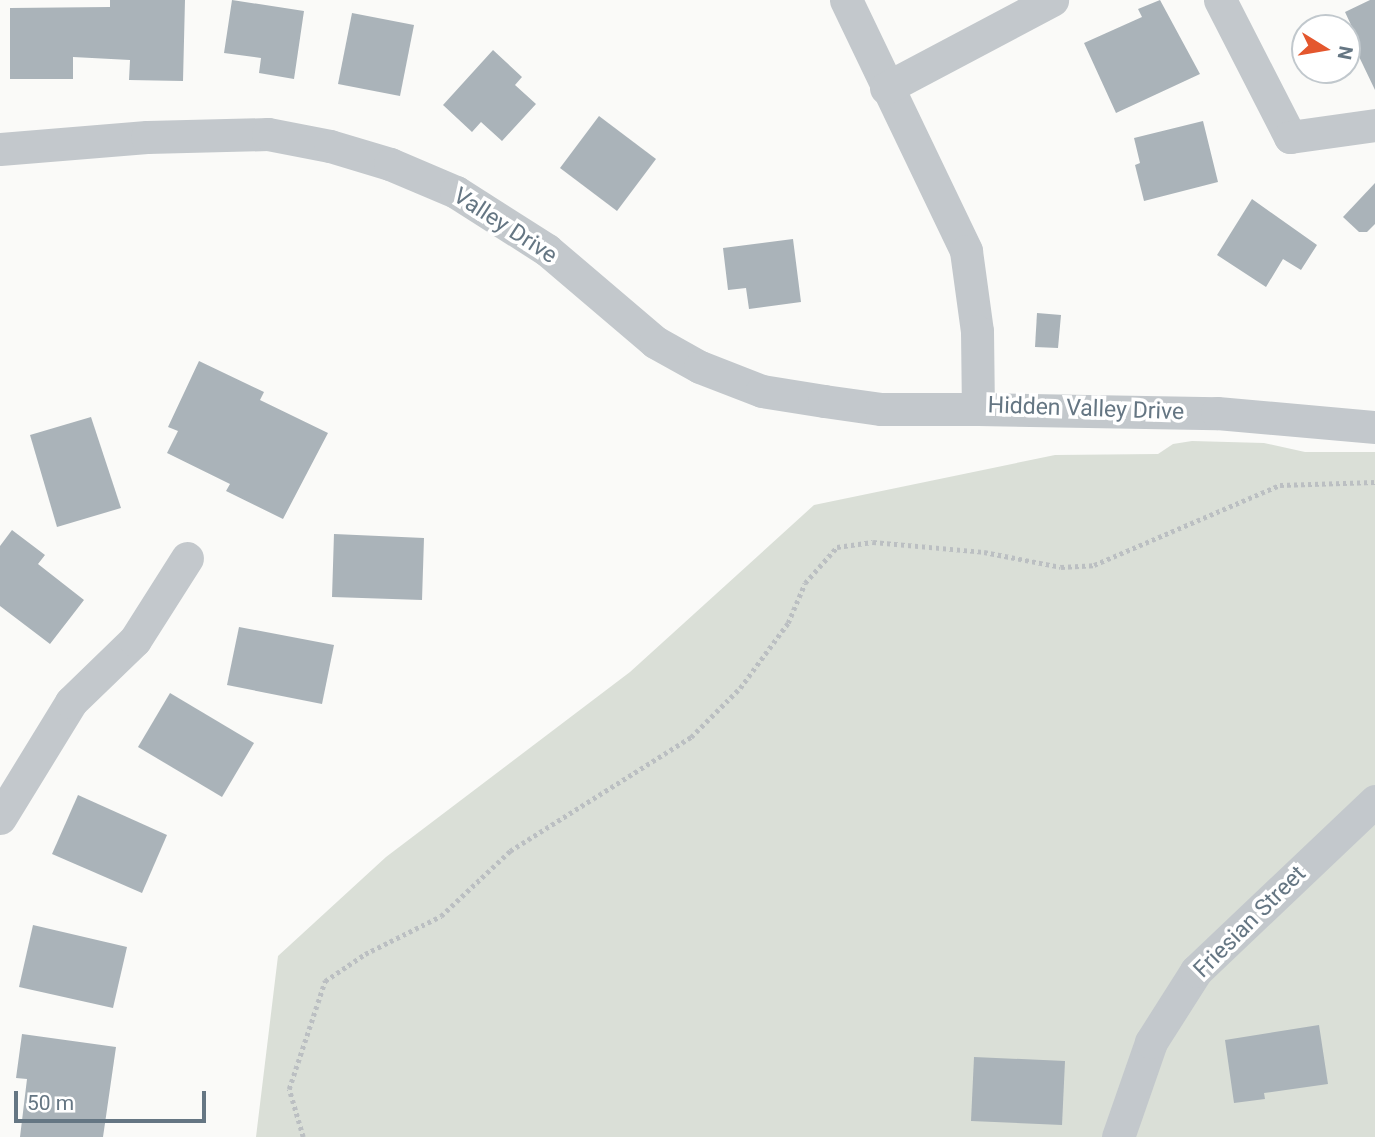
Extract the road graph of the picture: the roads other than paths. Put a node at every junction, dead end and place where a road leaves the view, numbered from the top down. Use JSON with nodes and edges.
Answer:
{"nodes":[{"id":1,"x":846,"y":0,"type":"edge"},
{"id":2,"x":1052,"y":0,"type":"edge"},
{"id":3,"x":1220,"y":0,"type":"edge"},
{"id":4,"x":886,"y":88,"type":"junction"},
{"id":5,"x":1375,"y":125,"type":"edge"},
{"id":6,"x":0,"y":149,"type":"edge"},
{"id":7,"x":978,"y":409,"type":"junction"},
{"id":8,"x":1375,"y":427,"type":"edge"},
{"id":9,"x":187,"y":558,"type":"dead end"},
{"id":10,"x":1375,"y":801,"type":"edge"},
{"id":11,"x":0,"y":818,"type":"edge"},
{"id":12,"x":1118,"y":1137,"type":"edge"}],
"edges":[{"from":1,"to":4,"type":"street","name":"Hidden Valley Drive"},
{"from":2,"to":4,"type":"street"},
{"from":3,"to":5,"type":"street"},
{"from":4,"to":7,"type":"street","name":"Hidden Valley Drive"},
{"from":6,"to":7,"type":"street","name":"Valley Drive"},
{"from":7,"to":8,"type":"street","name":"Hidden Valley Drive"},
{"from":9,"to":11,"type":"street"},
{"from":10,"to":12,"type":"street","name":"Friesian Street"}]}
